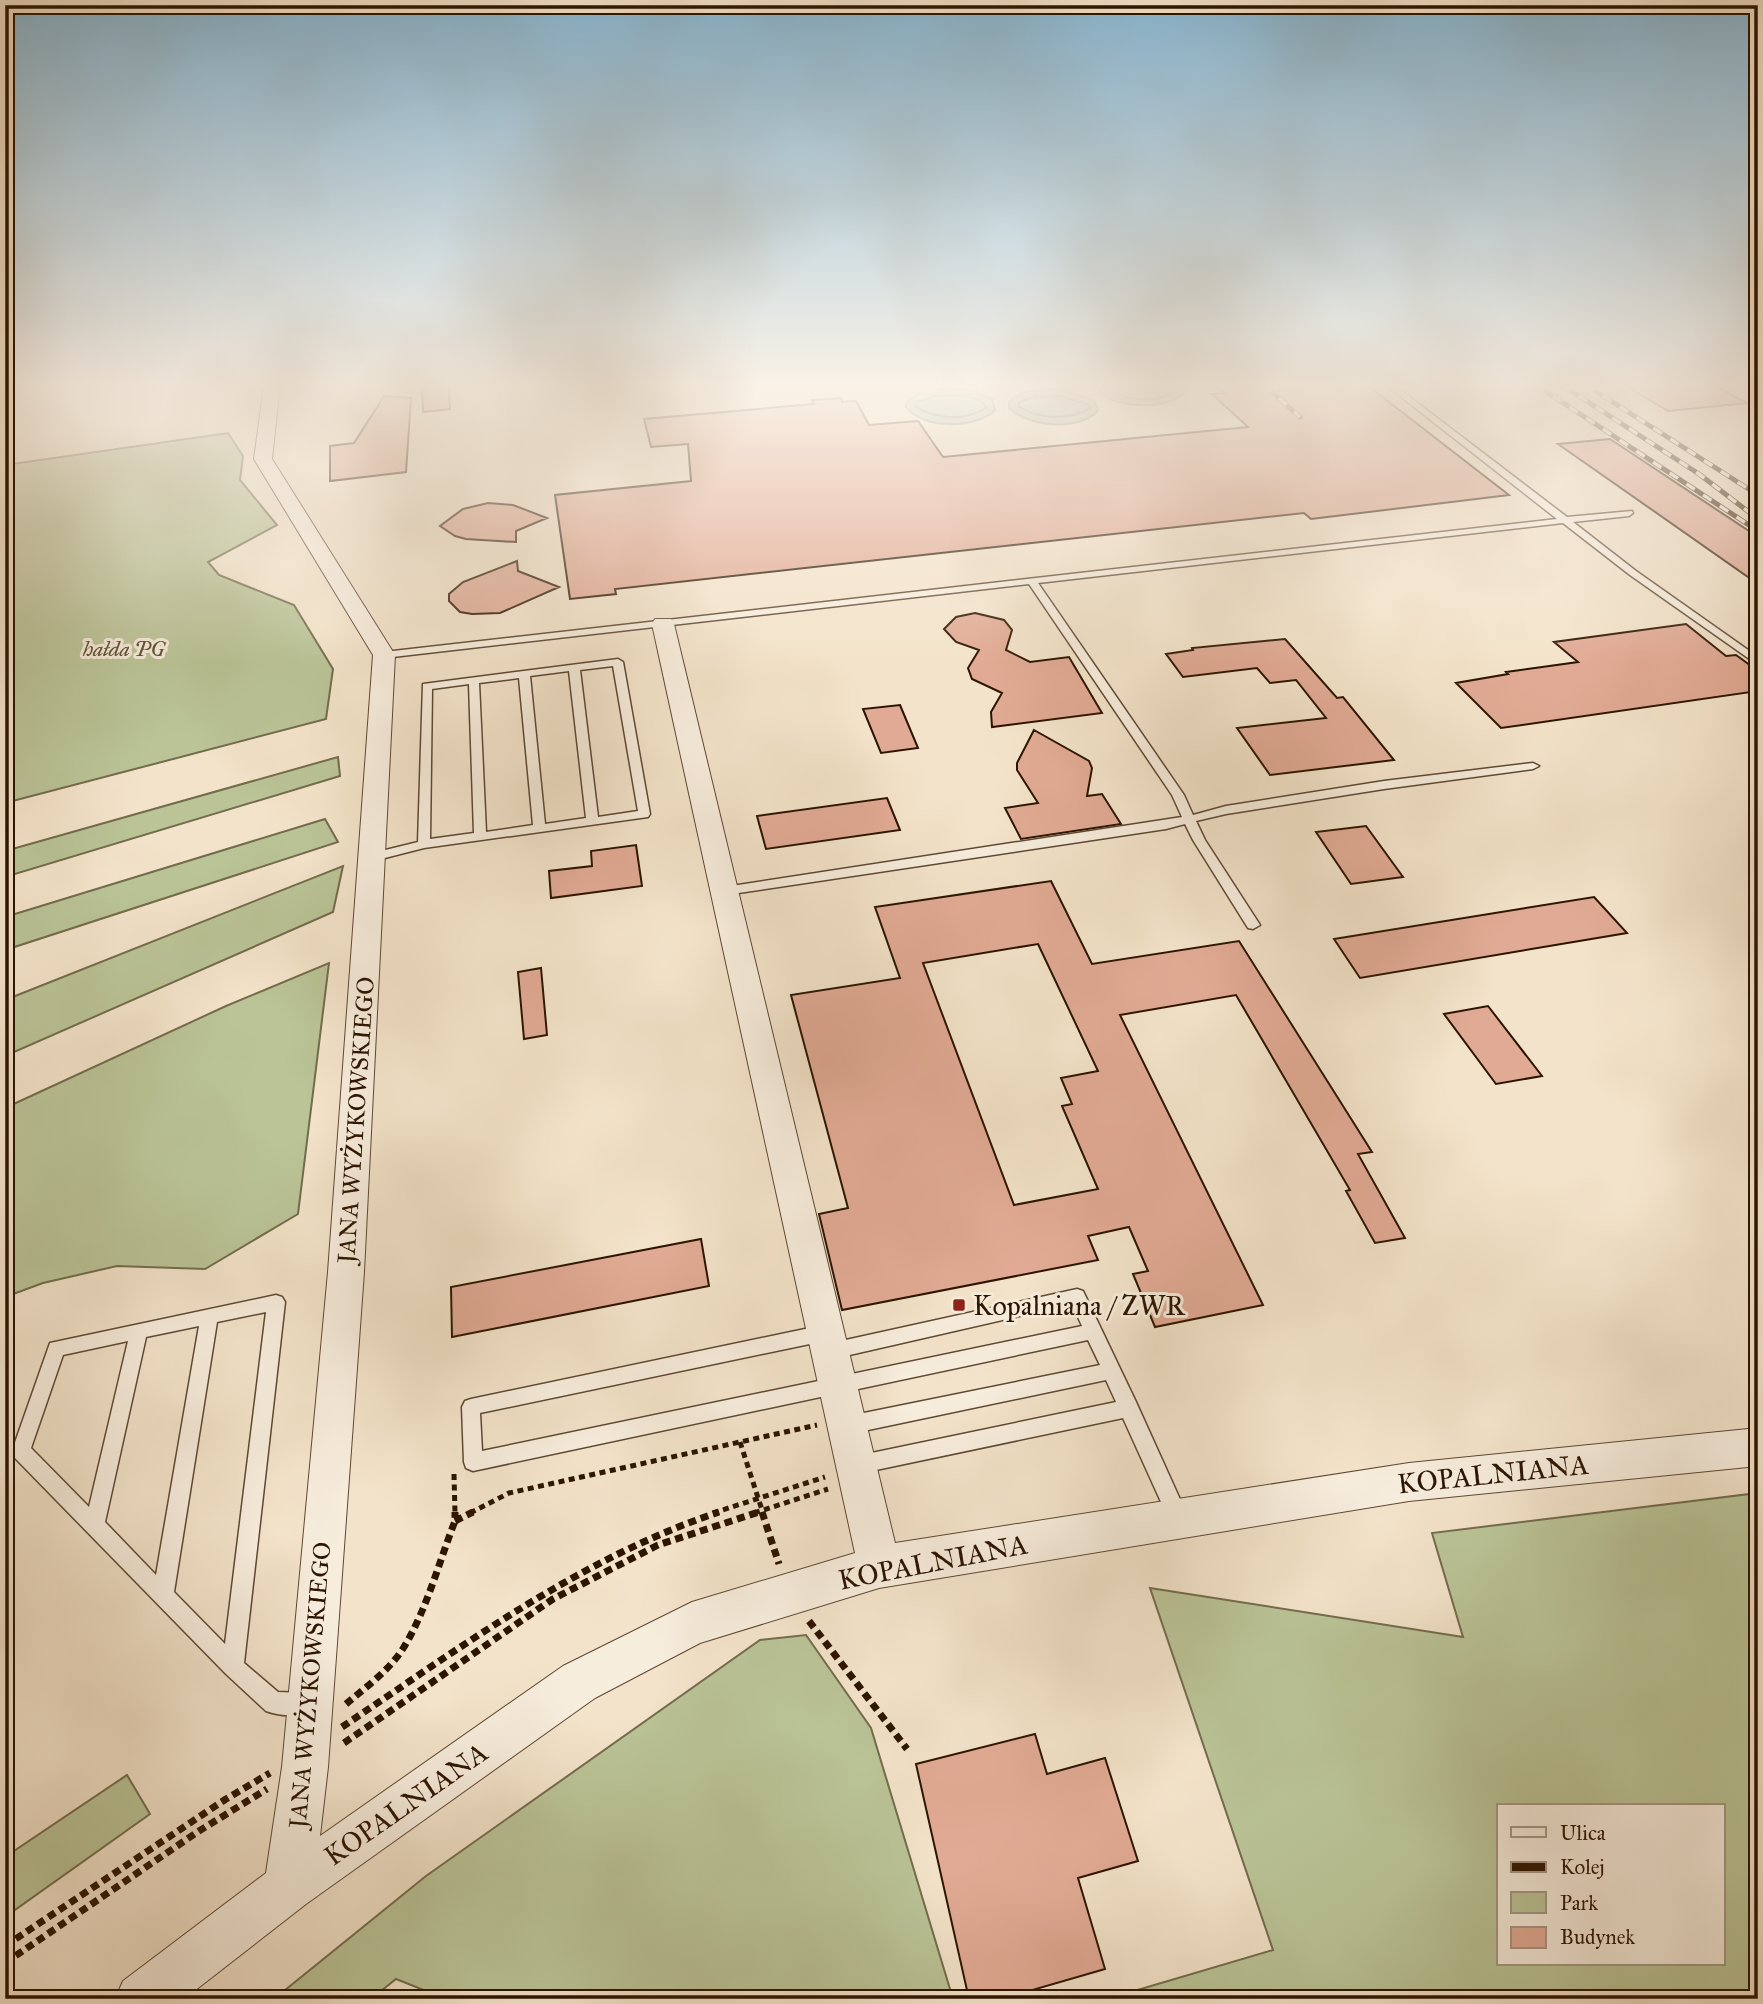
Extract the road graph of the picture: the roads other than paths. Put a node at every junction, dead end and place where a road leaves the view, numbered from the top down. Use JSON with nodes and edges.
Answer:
{"nodes":[{"id":1,"x":275,"y":479,"type":"edge"},
{"id":2,"x":1512,"y":479,"type":"edge"},
{"id":3,"x":1629,"y":513,"type":"dead end"},
{"id":4,"x":1566,"y":520,"type":"junction"},
{"id":5,"x":1032,"y":581,"type":"junction"},
{"id":6,"x":663,"y":624,"type":"junction"},
{"id":7,"x":384,"y":655,"type":"junction"},
{"id":8,"x":1758,"y":662,"type":"edge"},
{"id":9,"x":574,"y":667,"type":"junction"},
{"id":10,"x":524,"y":673,"type":"junction"},
{"id":11,"x":474,"y":680,"type":"junction"},
{"id":12,"x":1533,"y":766,"type":"dead end"},
{"id":13,"x":1191,"y":817,"type":"junction"},
{"id":14,"x":592,"y":821,"type":"junction"},
{"id":15,"x":539,"y":828,"type":"junction"},
{"id":16,"x":481,"y":836,"type":"junction"},
{"id":17,"x":424,"y":844,"type":"junction"},
{"id":18,"x":373,"y":857,"type":"junction"},
{"id":19,"x":725,"y":891,"type":"junction"},
{"id":20,"x":1253,"y":925,"type":"dead end"},
{"id":21,"x":209,"y":1316,"type":"junction"},
{"id":22,"x":139,"y":1331,"type":"junction"},
{"id":23,"x":1094,"y":1331,"type":"junction"},
{"id":24,"x":831,"y":1357,"type":"junction"},
{"id":25,"x":1111,"y":1371,"type":"junction"},
{"id":26,"x":1130,"y":1408,"type":"junction"},
{"id":27,"x":836,"y":1424,"type":"junction"},
{"id":28,"x":1758,"y":1447,"type":"edge"},
{"id":29,"x":857,"y":1472,"type":"junction"},
{"id":30,"x":1178,"y":1518,"type":"junction"},
{"id":31,"x":94,"y":1526,"type":"junction"},
{"id":32,"x":879,"y":1567,"type":"junction"},
{"id":33,"x":163,"y":1596,"type":"junction"},
{"id":34,"x":233,"y":1667,"type":"junction"},
{"id":35,"x":325,"y":1706,"type":"junction"},
{"id":36,"x":289,"y":1887,"type":"junction"},
{"id":37,"x":141,"y":1999,"type":"edge"}],
"edges":[{"from":1,"to":7,"type":"street"},
{"from":2,"to":4,"type":"lane"},
{"from":3,"to":4,"type":"lane"},
{"from":4,"to":5,"type":"lane"},
{"from":4,"to":8,"type":"lane"},
{"from":5,"to":6,"type":"lane"},
{"from":5,"to":13,"type":"lane"},
{"from":6,"to":7,"type":"lane"},
{"from":6,"to":19,"type":"street"},
{"from":7,"to":18,"type":"street","name":"JANA WYŻYKOWSKIEGO"},
{"from":9,"to":10,"type":"lane"},
{"from":9,"to":14,"type":"lane"},
{"from":9,"to":14,"type":"lane"},
{"from":10,"to":11,"type":"lane"},
{"from":10,"to":15,"type":"lane"},
{"from":11,"to":16,"type":"lane"},
{"from":11,"to":17,"type":"lane"},
{"from":12,"to":13,"type":"lane"},
{"from":13,"to":19,"type":"lane"},
{"from":13,"to":20,"type":"lane"},
{"from":14,"to":15,"type":"lane"},
{"from":15,"to":16,"type":"lane"},
{"from":16,"to":17,"type":"lane"},
{"from":17,"to":18,"type":"lane"},
{"from":18,"to":35,"type":"street","name":"JANA WYŻYKOWSKIEGO"},
{"from":19,"to":24,"type":"street"},
{"from":21,"to":22,"type":"lane"},
{"from":21,"to":33,"type":"lane"},
{"from":21,"to":34,"type":"lane"},
{"from":22,"to":31,"type":"lane"},
{"from":22,"to":31,"type":"lane"},
{"from":23,"to":24,"type":"lane"},
{"from":23,"to":24,"type":"lane"},
{"from":23,"to":25,"type":"lane"},
{"from":24,"to":24,"type":"lane"},
{"from":24,"to":27,"type":"street"},
{"from":25,"to":26,"type":"lane"},
{"from":25,"to":27,"type":"lane"},
{"from":26,"to":29,"type":"lane"},
{"from":26,"to":30,"type":"lane"},
{"from":27,"to":29,"type":"street"},
{"from":28,"to":30,"type":"street","name":"KOPALNIANA"},
{"from":29,"to":32,"type":"street"},
{"from":30,"to":32,"type":"street","name":"KOPALNIANA"},
{"from":31,"to":33,"type":"lane"},
{"from":32,"to":36,"type":"street","name":"KOPALNIANA"},
{"from":33,"to":34,"type":"lane"},
{"from":34,"to":35,"type":"lane"},
{"from":35,"to":36,"type":"street","name":"JANA WYŻYKOWSKIEGO"},
{"from":36,"to":37,"type":"street","name":"KOPALNIANA"}]}
